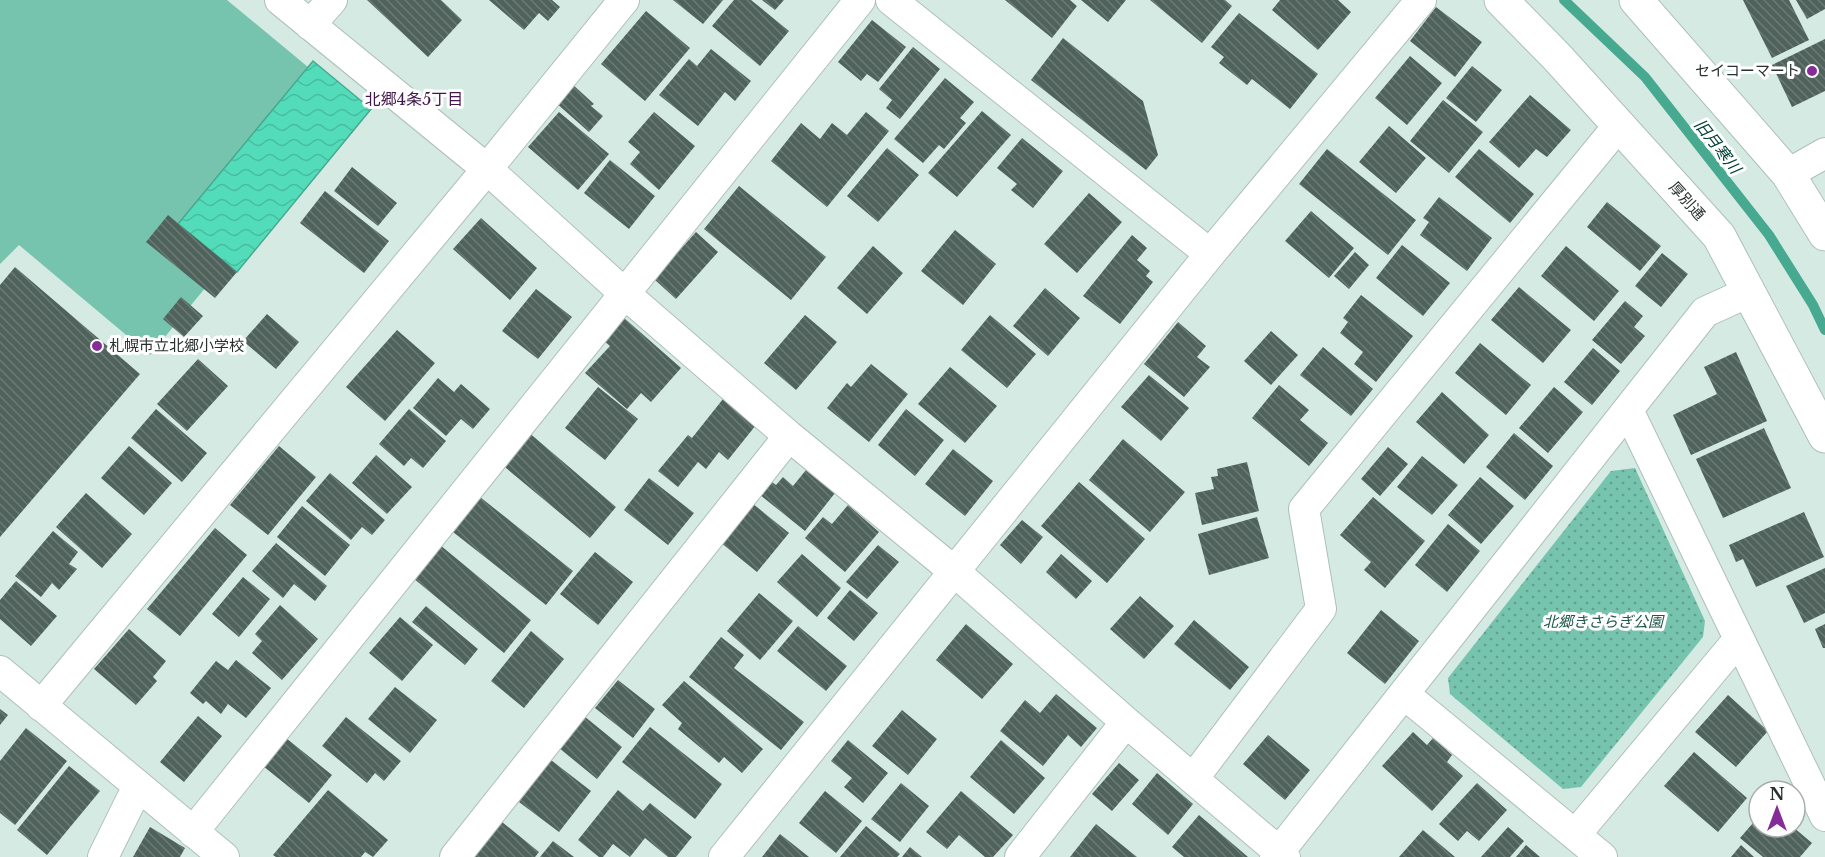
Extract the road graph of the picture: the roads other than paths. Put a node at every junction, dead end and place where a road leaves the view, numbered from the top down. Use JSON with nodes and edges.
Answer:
{"nodes":[{"id":1,"x":280,"y":0,"type":"edge"},
{"id":2,"x":332,"y":0,"type":"edge"},
{"id":3,"x":624,"y":0,"type":"edge"},
{"id":4,"x":860,"y":0,"type":"edge"},
{"id":5,"x":891,"y":0,"type":"edge"},
{"id":6,"x":1421,"y":0,"type":"edge"},
{"id":7,"x":1501,"y":0,"type":"edge"},
{"id":8,"x":1636,"y":0,"type":"edge"},
{"id":9,"x":310,"y":25,"type":"junction"},
{"id":10,"x":1619,"y":125,"type":"junction"},
{"id":11,"x":1825,"y":153,"type":"edge"},
{"id":12,"x":487,"y":169,"type":"junction"},
{"id":13,"x":1788,"y":174,"type":"junction"},
{"id":14,"x":1825,"y":234,"type":"edge"},
{"id":15,"x":1210,"y":254,"type":"junction"},
{"id":16,"x":1749,"y":292,"type":"junction"},
{"id":17,"x":624,"y":293,"type":"junction"},
{"id":18,"x":1628,"y":410,"type":"junction"},
{"id":19,"x":789,"y":436,"type":"junction"},
{"id":20,"x":1825,"y":436,"type":"edge"},
{"id":21,"x":955,"y":572,"type":"junction"},
{"id":22,"x":1739,"y":639,"type":"junction"},
{"id":23,"x":0,"y":671,"type":"edge"},
{"id":24,"x":1404,"y":694,"type":"junction"},
{"id":25,"x":40,"y":706,"type":"junction"},
{"id":26,"x":1126,"y":722,"type":"junction"},
{"id":27,"x":1193,"y":779,"type":"junction"},
{"id":28,"x":138,"y":786,"type":"junction"},
{"id":29,"x":1825,"y":816,"type":"edge"},
{"id":30,"x":193,"y":832,"type":"junction"},
{"id":31,"x":1575,"y":835,"type":"junction"},
{"id":32,"x":1280,"y":855,"type":"edge"},
{"id":33,"x":103,"y":857,"type":"edge"},
{"id":34,"x":224,"y":857,"type":"edge"},
{"id":35,"x":455,"y":857,"type":"edge"},
{"id":36,"x":724,"y":857,"type":"edge"},
{"id":37,"x":1020,"y":857,"type":"edge"},
{"id":38,"x":1602,"y":857,"type":"edge"}],
"edges":[{"from":1,"to":9,"type":"street"},
{"from":2,"to":9,"type":"street"},
{"from":3,"to":12,"type":"street"},
{"from":4,"to":17,"type":"street"},
{"from":5,"to":15,"type":"street"},
{"from":6,"to":15,"type":"street"},
{"from":7,"to":10,"type":"street","name":"厚別通"},
{"from":8,"to":13,"type":"street"},
{"from":9,"to":12,"type":"street"},
{"from":10,"to":16,"type":"street","name":"厚別通"},
{"from":10,"to":27,"type":"street"},
{"from":11,"to":13,"type":"street"},
{"from":12,"to":17,"type":"street"},
{"from":12,"to":25,"type":"street"},
{"from":13,"to":14,"type":"street"},
{"from":15,"to":21,"type":"street"},
{"from":16,"to":18,"type":"street"},
{"from":16,"to":20,"type":"street","name":"厚別通"},
{"from":17,"to":19,"type":"street"},
{"from":17,"to":30,"type":"street"},
{"from":18,"to":22,"type":"street"},
{"from":18,"to":24,"type":"street"},
{"from":19,"to":21,"type":"street"},
{"from":19,"to":35,"type":"street"},
{"from":21,"to":26,"type":"street"},
{"from":21,"to":36,"type":"street"},
{"from":22,"to":29,"type":"street"},
{"from":22,"to":31,"type":"street"},
{"from":23,"to":25,"type":"street"},
{"from":24,"to":31,"type":"street"},
{"from":24,"to":32,"type":"street"},
{"from":25,"to":28,"type":"street"},
{"from":26,"to":27,"type":"street"},
{"from":26,"to":37,"type":"street"},
{"from":27,"to":32,"type":"street"},
{"from":28,"to":30,"type":"street"},
{"from":28,"to":33,"type":"street"},
{"from":30,"to":34,"type":"street"},
{"from":31,"to":38,"type":"street"}]}
